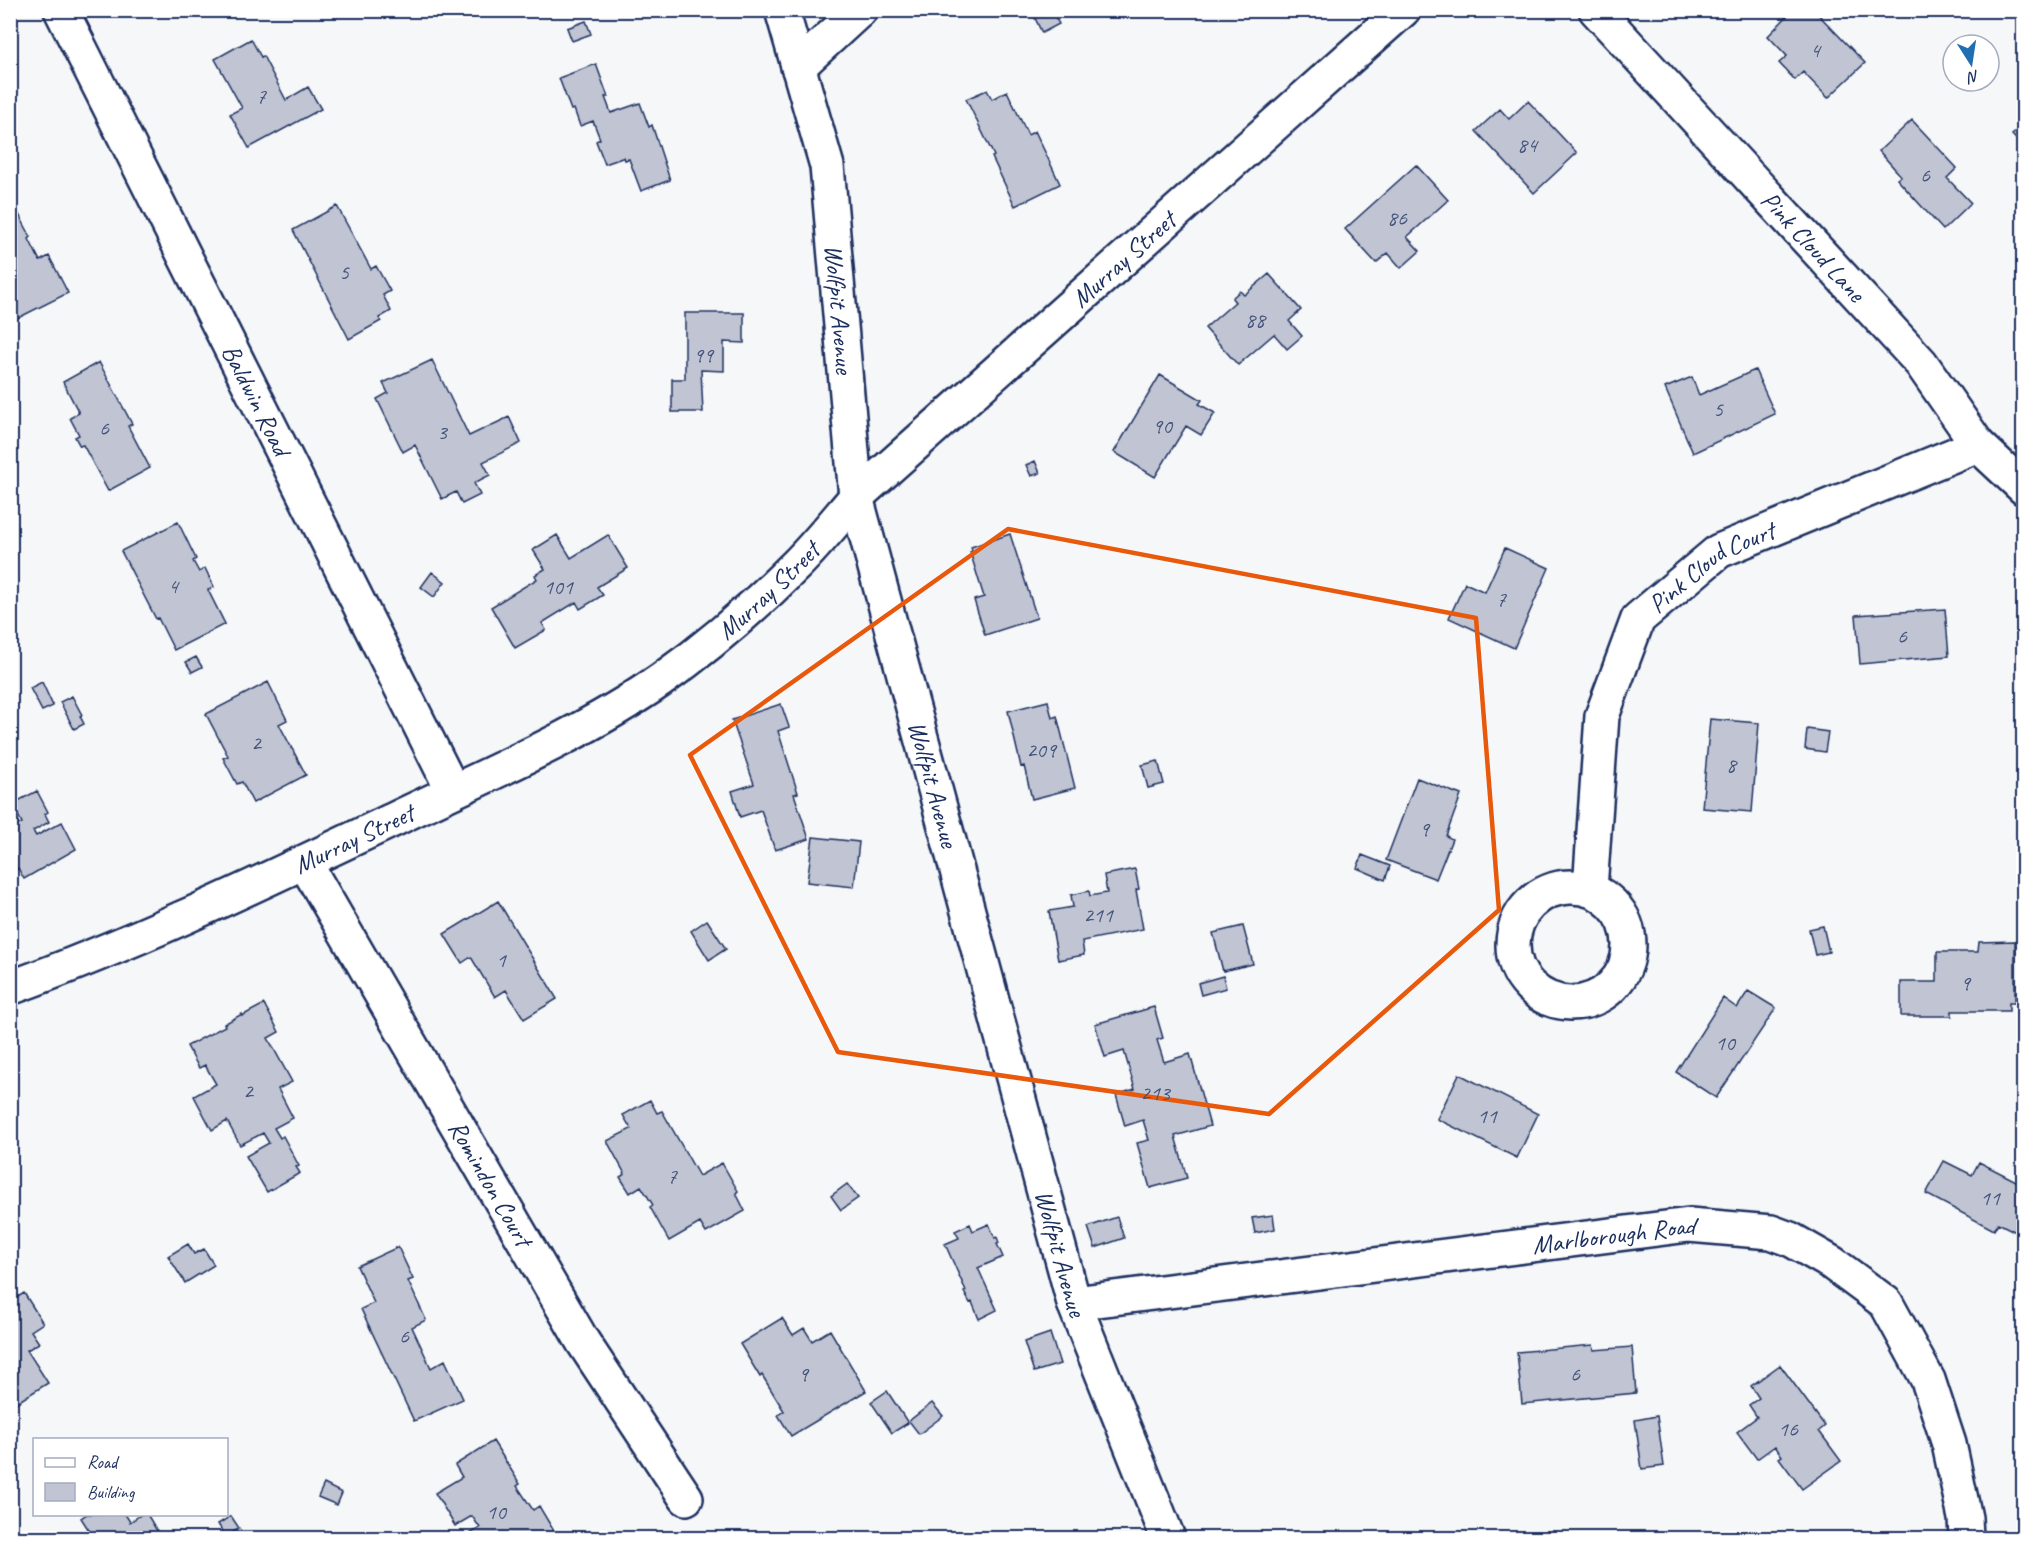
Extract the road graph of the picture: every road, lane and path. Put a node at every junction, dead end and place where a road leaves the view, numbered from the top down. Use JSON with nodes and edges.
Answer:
{"nodes":[{"id":1,"x":61,"y":10,"type":"edge"},
{"id":2,"x":782,"y":10,"type":"edge"},
{"id":3,"x":860,"y":10,"type":"edge"},
{"id":4,"x":1403,"y":10,"type":"edge"},
{"id":5,"x":1596,"y":10,"type":"edge"},
{"id":6,"x":798,"y":67,"type":"junction"},
{"id":7,"x":1978,"y":445,"type":"junction"},
{"id":8,"x":2024,"y":488,"type":"edge"},
{"id":9,"x":856,"y":497,"type":"junction"},
{"id":10,"x":453,"y":791,"type":"junction"},
{"id":11,"x":305,"y":863,"type":"junction"},
{"id":12,"x":1590,"y":889,"type":"dead end"},
{"id":13,"x":10,"y":988,"type":"edge"},
{"id":14,"x":1074,"y":1303,"type":"junction"},
{"id":15,"x":686,"y":1498,"type":"dead end"},
{"id":16,"x":1168,"y":1539,"type":"edge"},
{"id":17,"x":1966,"y":1539,"type":"edge"}],
"edges":[{"from":1,"to":10,"type":"street","name":"Baldwin Road"},
{"from":2,"to":6,"type":"street","name":"Wolfpit Avenue"},
{"from":3,"to":6,"type":"street"},
{"from":4,"to":9,"type":"street","name":"Murray Street"},
{"from":5,"to":7,"type":"street","name":"Pink Cloud Lane"},
{"from":6,"to":9,"type":"street","name":"Wolfpit Avenue"},
{"from":7,"to":8,"type":"street","name":"Pink Cloud Lane"},
{"from":7,"to":12,"type":"street","name":"Pink Cloud Court"},
{"from":9,"to":10,"type":"street","name":"Murray Street"},
{"from":9,"to":14,"type":"street","name":"Wolfpit Avenue"},
{"from":10,"to":11,"type":"street","name":"Murray Street"},
{"from":11,"to":13,"type":"street","name":"Murray Street"},
{"from":11,"to":15,"type":"street","name":"Romindon Court"},
{"from":14,"to":16,"type":"street","name":"Wolfpit Avenue"},
{"from":14,"to":17,"type":"street","name":"Marlborough Road"}]}
